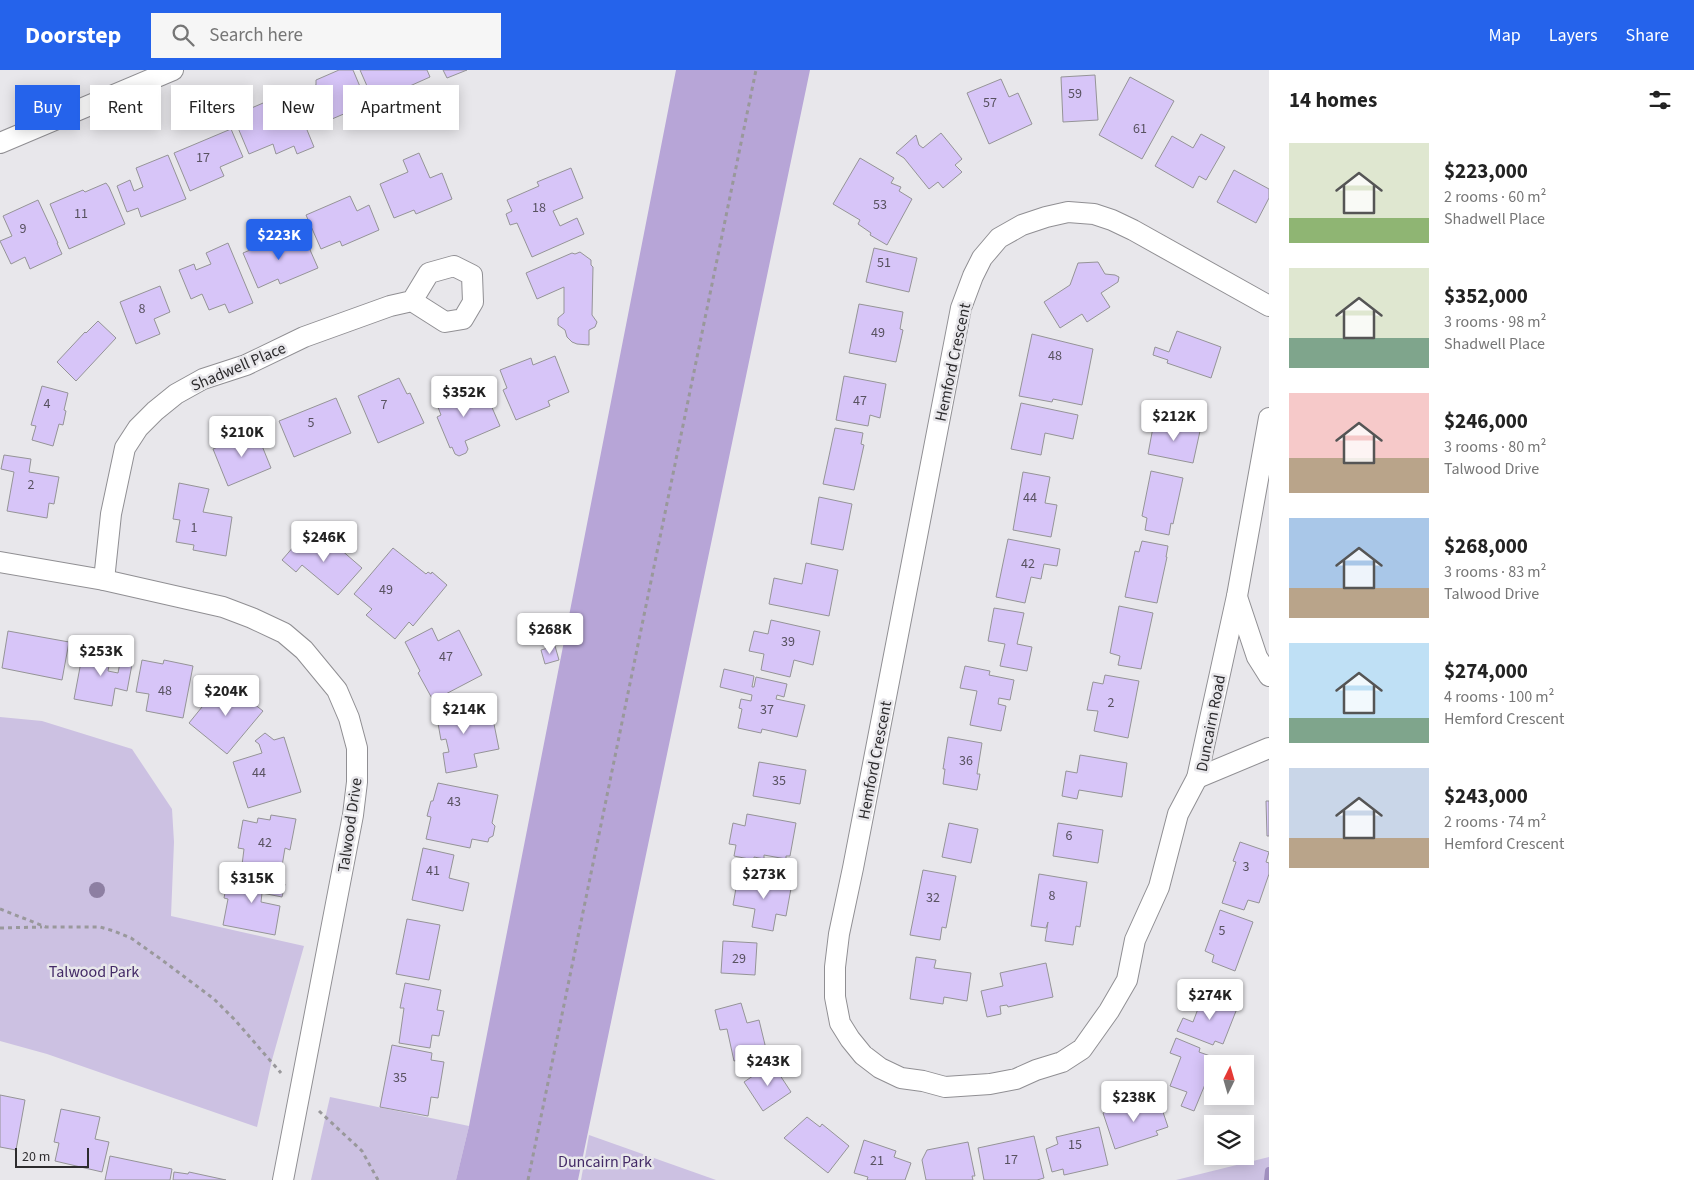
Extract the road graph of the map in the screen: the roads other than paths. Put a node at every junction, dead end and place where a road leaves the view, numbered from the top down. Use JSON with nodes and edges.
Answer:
{"nodes":[{"id":1,"x":174,"y":70,"type":"edge"},
{"id":2,"x":0,"y":143,"type":"edge"},
{"id":3,"x":412,"y":301,"type":"dead end"},
{"id":4,"x":1269,"y":306,"type":"edge"},
{"id":5,"x":1269,"y":418,"type":"edge"},
{"id":6,"x":0,"y":562,"type":"edge"},
{"id":7,"x":104,"y":580,"type":"junction"},
{"id":8,"x":1237,"y":596,"type":"junction"},
{"id":9,"x":1269,"y":676,"type":"edge"},
{"id":10,"x":1269,"y":748,"type":"edge"},
{"id":11,"x":1197,"y":778,"type":"junction"},
{"id":12,"x":283,"y":1180,"type":"edge"}],
"edges":[{"from":1,"to":2,"type":"street"},
{"from":3,"to":7,"type":"street","name":"Shadwell Place"},
{"from":4,"to":11,"type":"street","name":"Hemford Crescent"},
{"from":5,"to":8,"type":"street","name":"Duncairn Road"},
{"from":6,"to":7,"type":"street","name":"Talwood Drive"},
{"from":7,"to":12,"type":"street","name":"Talwood Drive"},
{"from":8,"to":9,"type":"street","name":"Duncairn Road"},
{"from":8,"to":11,"type":"street","name":"Duncairn Road"},
{"from":10,"to":11,"type":"street","name":"Duncairn Road"}]}
